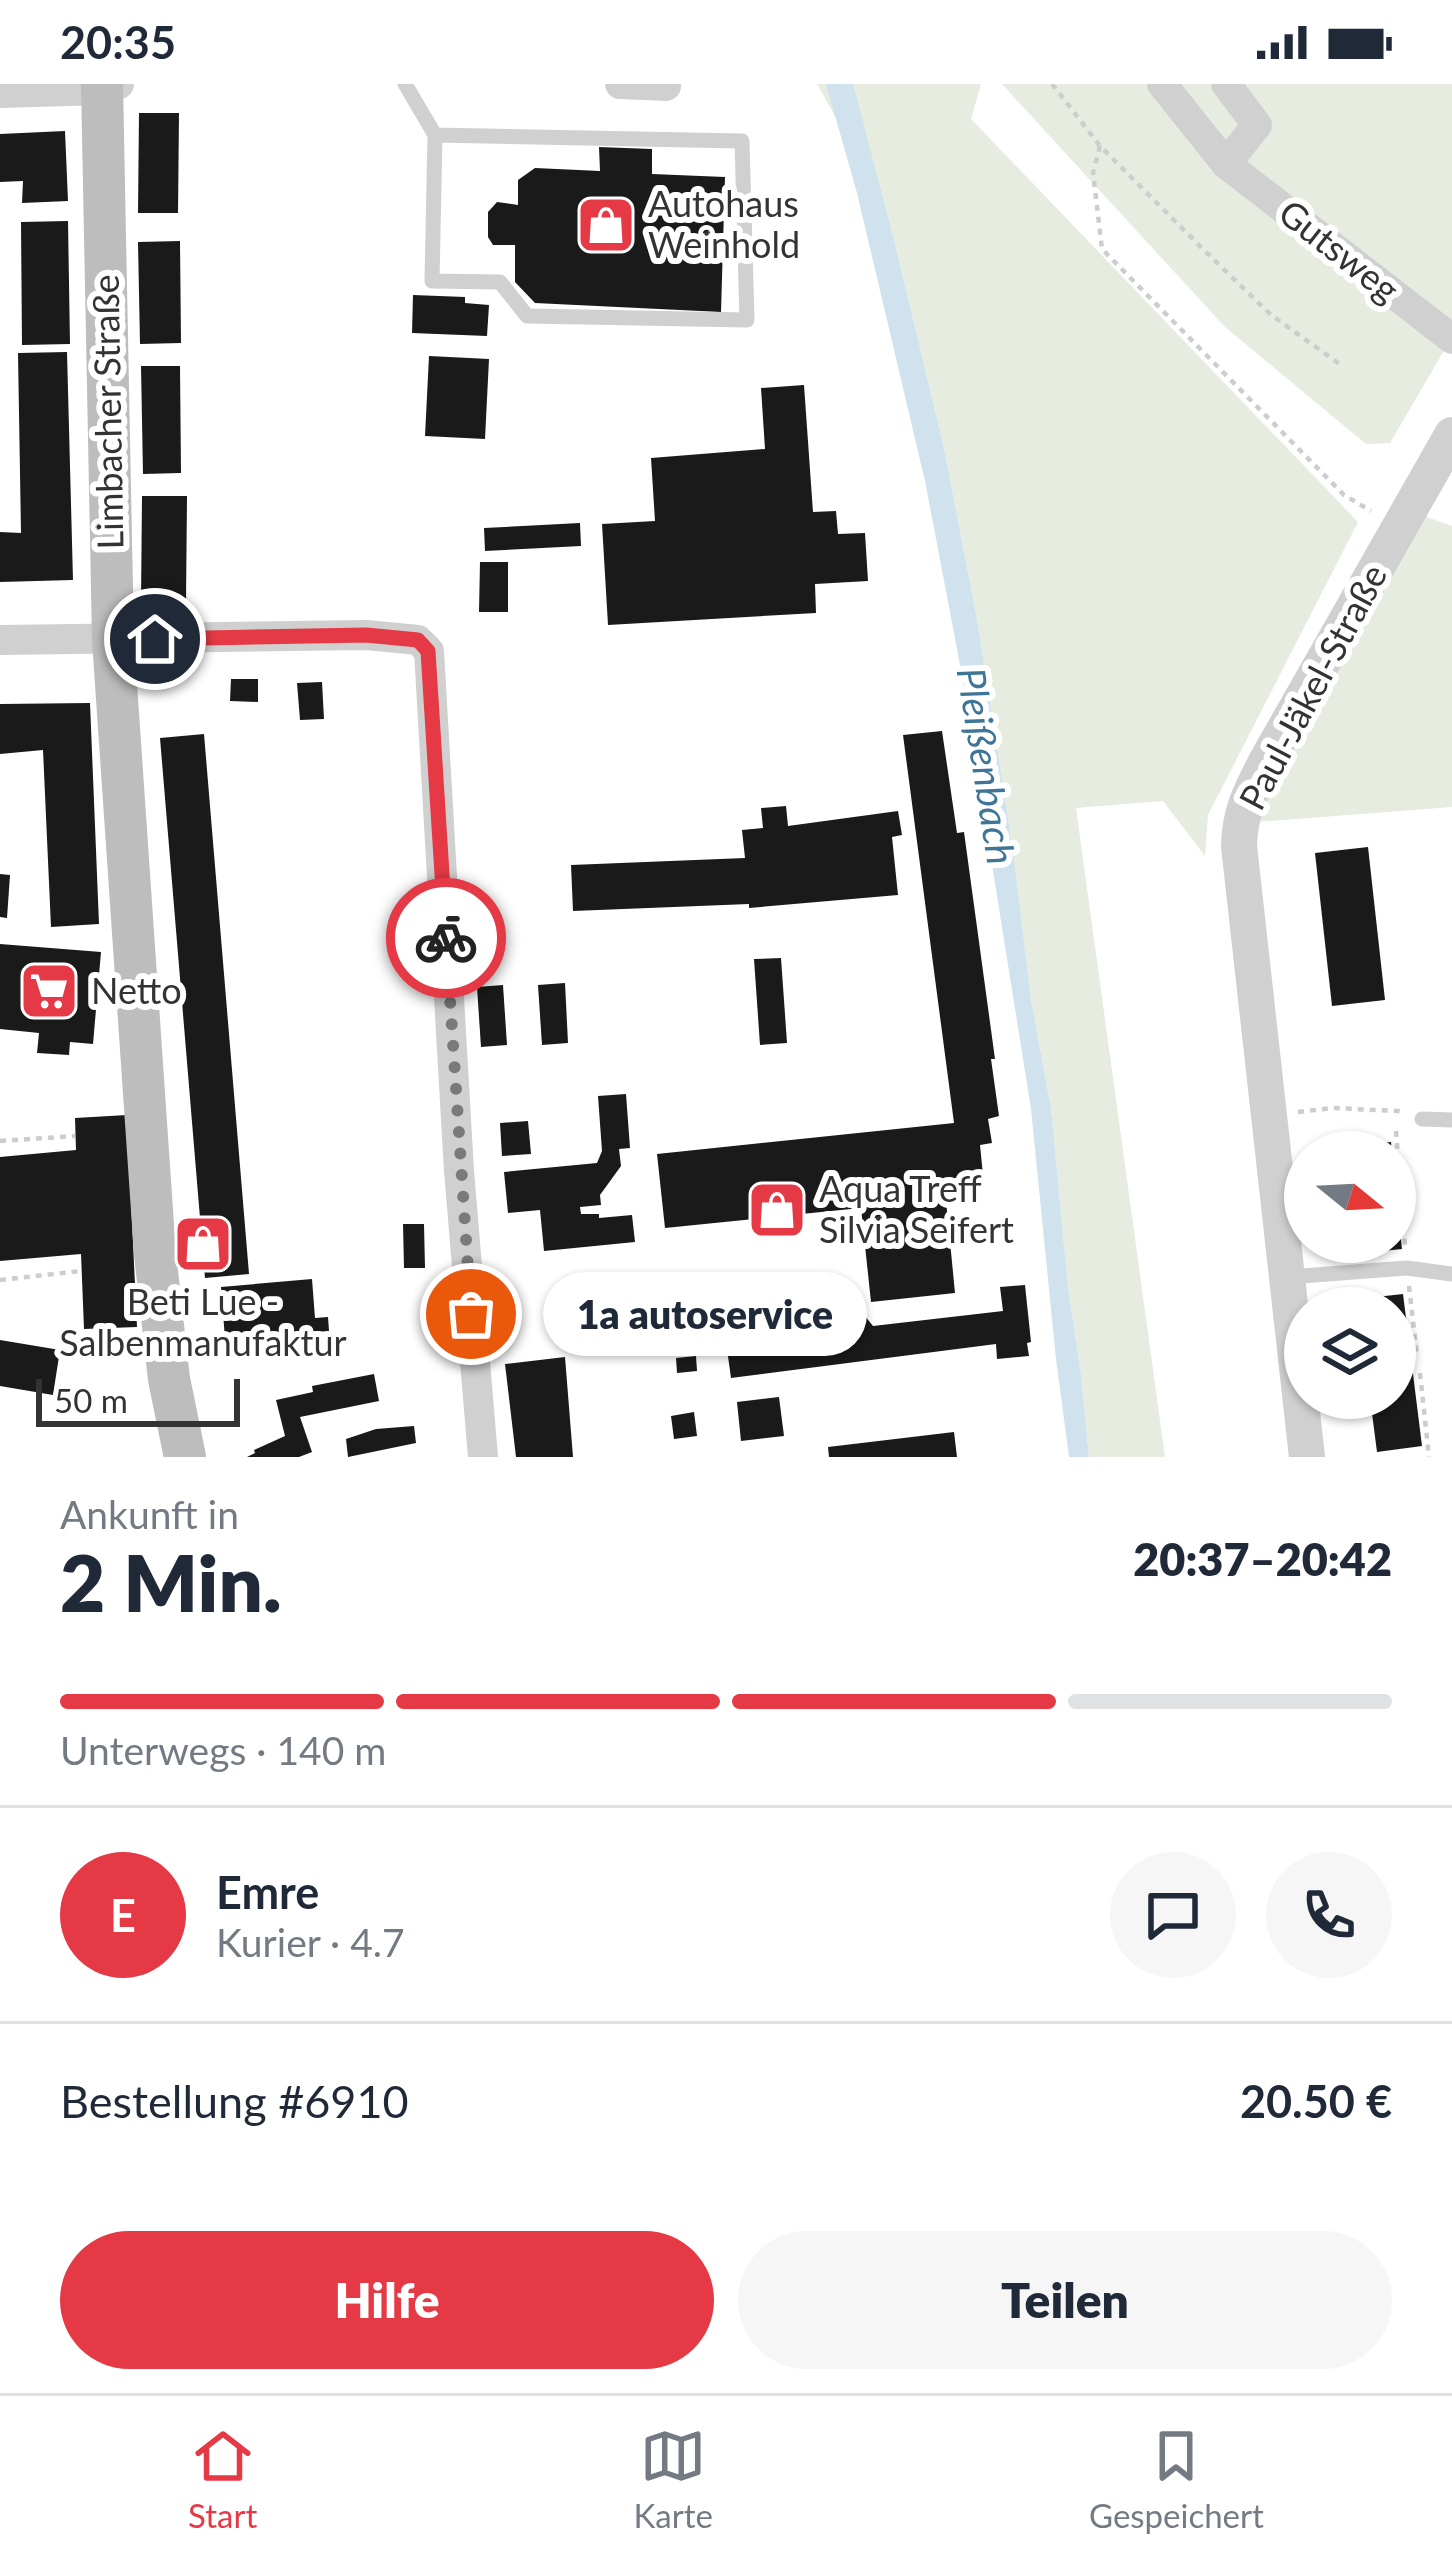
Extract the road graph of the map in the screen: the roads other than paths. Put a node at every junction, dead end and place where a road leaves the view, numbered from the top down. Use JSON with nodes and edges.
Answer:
{"nodes":[{"id":1,"x":405,"y":84,"type":"edge"},
{"id":2,"x":620,"y":84,"type":"edge"},
{"id":3,"x":1162,"y":84,"type":"edge"},
{"id":4,"x":1226,"y":84,"type":"edge"},
{"id":5,"x":108,"y":86,"type":"edge"},
{"id":6,"x":666,"y":86,"type":"edge"},
{"id":7,"x":0,"y":93,"type":"edge"},
{"id":8,"x":435,"y":135,"type":"junction"},
{"id":9,"x":1226,"y":164,"type":"junction"},
{"id":10,"x":1452,"y":339,"type":"edge"},
{"id":11,"x":1452,"y":435,"type":"edge"},
{"id":12,"x":0,"y":640,"type":"edge"},
{"id":13,"x":113,"y":640,"type":"junction"},
{"id":14,"x":1422,"y":1120,"type":"road end"},
{"id":15,"x":1452,"y":1120,"type":"edge"},
{"id":16,"x":1452,"y":1274,"type":"edge"},
{"id":17,"x":1288,"y":1277,"type":"junction"},
{"id":18,"x":185,"y":1457,"type":"edge"},
{"id":19,"x":483,"y":1457,"type":"edge"},
{"id":20,"x":1307,"y":1457,"type":"edge"}],
"edges":[{"from":1,"to":8,"type":"lane"},
{"from":2,"to":6,"type":"street"},
{"from":3,"to":9,"type":"street","name":"Gutsweg"},
{"from":4,"to":9,"type":"street"},
{"from":5,"to":7,"type":"street"},
{"from":5,"to":13,"type":"main road","name":"Limbacher Straße"},
{"from":8,"to":8,"type":"lane"},
{"from":9,"to":10,"type":"street","name":"Gutsweg"},
{"from":11,"to":17,"type":"street","name":"Paul-Jäkel-Straße"},
{"from":12,"to":13,"type":"street"},
{"from":13,"to":18,"type":"main road","name":"Limbacher Straße"},
{"from":13,"to":19,"type":"street"},
{"from":14,"to":15,"type":"lane"},
{"from":16,"to":17,"type":"lane"},
{"from":17,"to":20,"type":"street","name":"Paul-Jäkel-Straße"}]}
